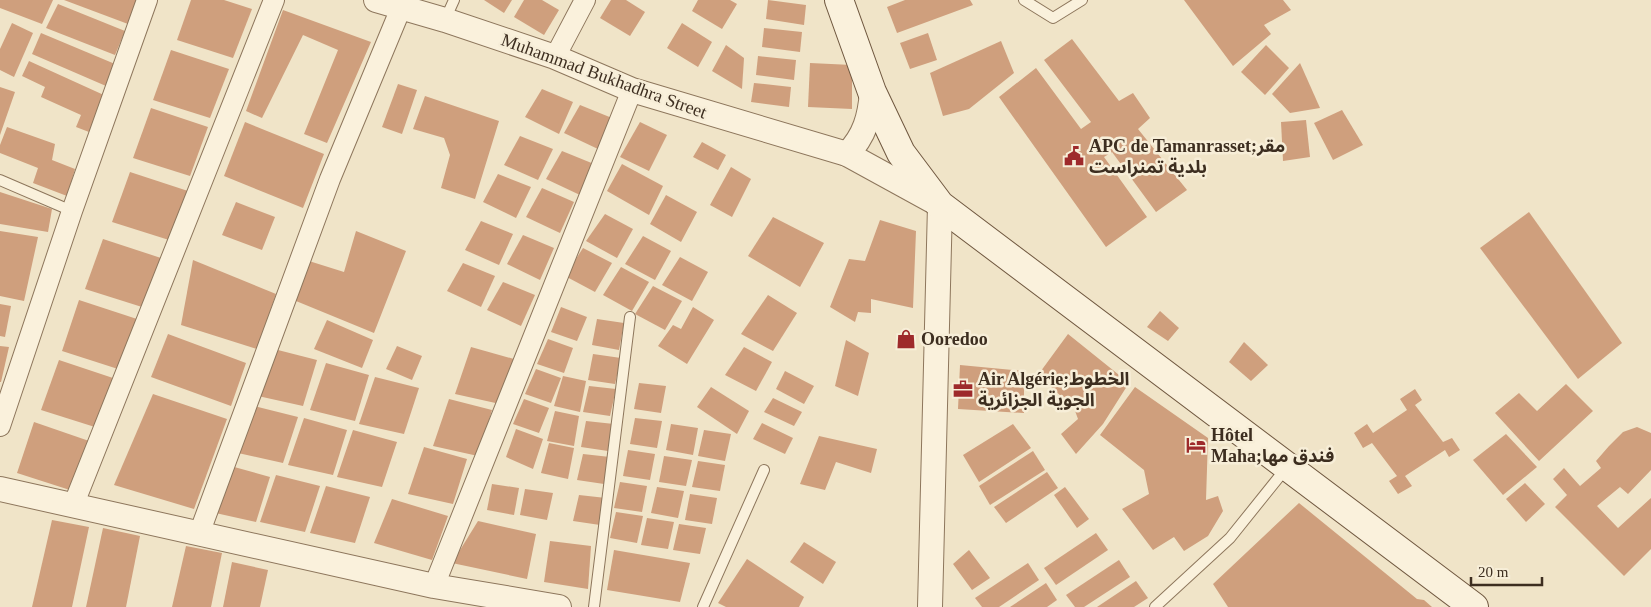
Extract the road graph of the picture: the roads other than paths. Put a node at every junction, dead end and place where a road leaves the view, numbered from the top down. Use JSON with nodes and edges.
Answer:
{"nodes":[{"id":1,"x":147,"y":0,"type":"edge"},
{"id":2,"x":274,"y":0,"type":"edge"},
{"id":3,"x":376,"y":0,"type":"edge"},
{"id":4,"x":585,"y":0,"type":"edge"},
{"id":5,"x":839,"y":0,"type":"edge"},
{"id":6,"x":1024,"y":0,"type":"edge"},
{"id":7,"x":1082,"y":0,"type":"edge"},
{"id":8,"x":401,"y":8,"type":"junction"},
{"id":9,"x":449,"y":10,"type":"edge"},
{"id":10,"x":555,"y":57,"type":"junction"},
{"id":11,"x":632,"y":90,"type":"junction"},
{"id":12,"x":872,"y":92,"type":"junction"},
{"id":13,"x":847,"y":154,"type":"junction"},
{"id":14,"x":0,"y":180,"type":"edge"},
{"id":15,"x":940,"y":205,"type":"junction"},
{"id":16,"x":72,"y":210,"type":"junction"},
{"id":17,"x":630,"y":317,"type":"dead end"},
{"id":18,"x":0,"y":426,"type":"edge"},
{"id":19,"x":1287,"y":466,"type":"junction"},
{"id":20,"x":764,"y":470,"type":"dead end"},
{"id":21,"x":0,"y":489,"type":"edge"},
{"id":22,"x":73,"y":506,"type":"junction"},
{"id":23,"x":199,"y":534,"type":"junction"},
{"id":24,"x":434,"y":586,"type":"junction"},
{"id":25,"x":559,"y":607,"type":"edge"},
{"id":26,"x":594,"y":607,"type":"edge"},
{"id":27,"x":702,"y":607,"type":"edge"},
{"id":28,"x":930,"y":607,"type":"edge"},
{"id":29,"x":1155,"y":607,"type":"edge"},
{"id":30,"x":1474,"y":607,"type":"edge"}],
"edges":[{"from":1,"to":16,"type":"street"},
{"from":2,"to":22,"type":"street"},
{"from":3,"to":8,"type":"street","name":"Muhammad Bukhadhra Street"},
{"from":4,"to":10,"type":"street"},
{"from":5,"to":12,"type":"main road"},
{"from":6,"to":7,"type":"lane"},
{"from":8,"to":9,"type":"street","name":"Muhammad Bukhadhra Street"},
{"from":8,"to":23,"type":"street"},
{"from":9,"to":10,"type":"street","name":"Muhammad Bukhadhra Street"},
{"from":10,"to":11,"type":"street","name":"Muhammad Bukhadhra Street"},
{"from":11,"to":13,"type":"street","name":"Muhammad Bukhadhra Street"},
{"from":11,"to":24,"type":"street"},
{"from":12,"to":13,"type":"street"},
{"from":12,"to":15,"type":"main road"},
{"from":13,"to":15,"type":"street","name":"Muhammad Bukhadhra Street"},
{"from":14,"to":16,"type":"lane"},
{"from":15,"to":19,"type":"main road"},
{"from":15,"to":28,"type":"street"},
{"from":16,"to":18,"type":"street"},
{"from":17,"to":26,"type":"lane"},
{"from":19,"to":29,"type":"lane"},
{"from":19,"to":30,"type":"main road"},
{"from":20,"to":27,"type":"lane"},
{"from":21,"to":22,"type":"street"},
{"from":22,"to":23,"type":"street"},
{"from":23,"to":24,"type":"street"},
{"from":24,"to":25,"type":"street"}]}
